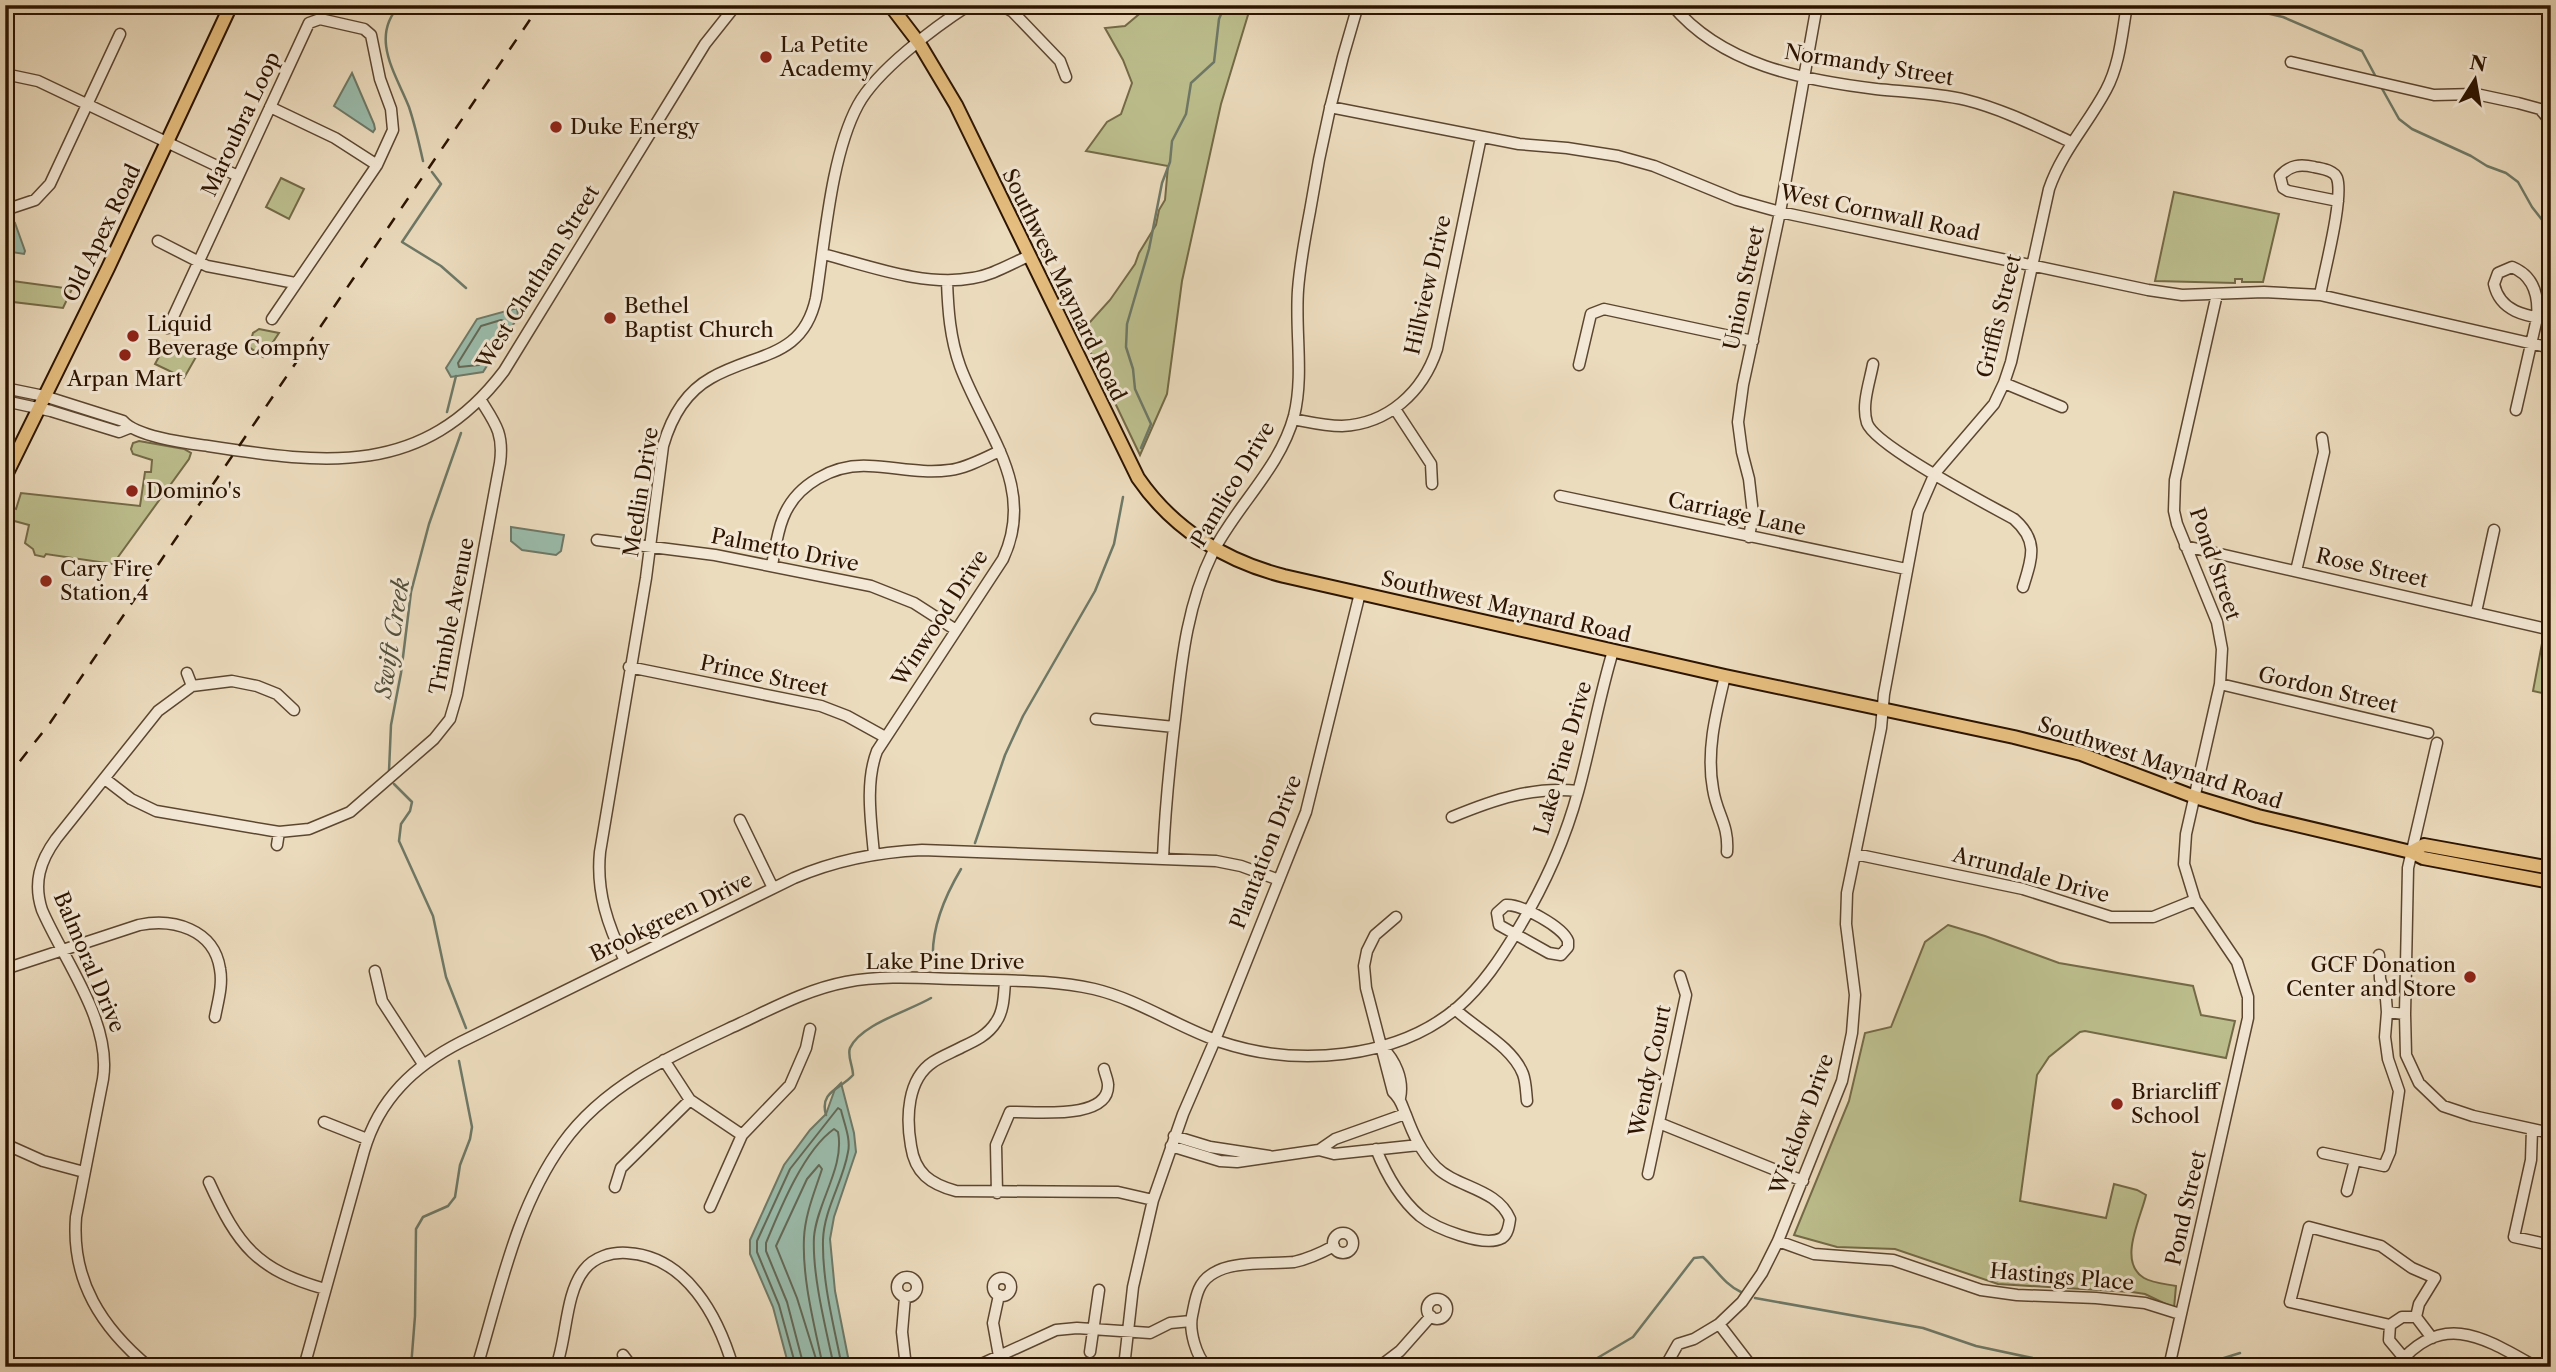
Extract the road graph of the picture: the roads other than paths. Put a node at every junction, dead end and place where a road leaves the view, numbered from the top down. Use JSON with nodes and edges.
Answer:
{"nodes":[{"id":1,"x":231,"y":5,"type":"edge"},
{"id":2,"x":736,"y":5,"type":"edge"},
{"id":3,"x":890,"y":5,"type":"edge"},
{"id":4,"x":969,"y":5,"type":"edge"},
{"id":5,"x":1001,"y":5,"type":"edge"},
{"id":6,"x":1358,"y":5,"type":"edge"},
{"id":7,"x":1672,"y":5,"type":"edge"},
{"id":8,"x":1817,"y":5,"type":"edge"},
{"id":9,"x":2127,"y":5,"type":"edge"},
{"id":10,"x":2532,"y":5,"type":"edge"},
{"id":11,"x":2551,"y":10,"type":"edge"},
{"id":12,"x":120,"y":34,"type":"dead end"},
{"id":13,"x":919,"y":43,"type":"junction"},
{"id":14,"x":2291,"y":62,"type":"dead end"},
{"id":15,"x":5,"y":74,"type":"edge"},
{"id":16,"x":1805,"y":76,"type":"junction"},
{"id":17,"x":1066,"y":78,"type":"dead end"},
{"id":18,"x":88,"y":105,"type":"junction"},
{"id":19,"x":270,"y":107,"type":"junction"},
{"id":20,"x":1330,"y":107,"type":"junction"},
{"id":21,"x":2551,"y":122,"type":"edge"},
{"id":22,"x":1481,"y":137,"type":"junction"},
{"id":23,"x":167,"y":142,"type":"junction"},
{"id":24,"x":2071,"y":142,"type":"junction"},
{"id":25,"x":377,"y":165,"type":"junction"},
{"id":26,"x":238,"y":176,"type":"junction"},
{"id":27,"x":2338,"y":201,"type":"junction"},
{"id":28,"x":5,"y":210,"type":"edge"},
{"id":29,"x":1780,"y":212,"type":"junction"},
{"id":30,"x":158,"y":241,"type":"dead end"},
{"id":31,"x":823,"y":254,"type":"junction"},
{"id":32,"x":1029,"y":256,"type":"junction"},
{"id":33,"x":199,"y":261,"type":"junction"},
{"id":34,"x":2032,"y":266,"type":"junction"},
{"id":35,"x":947,"y":281,"type":"junction"},
{"id":36,"x":295,"y":283,"type":"junction"},
{"id":37,"x":2217,"y":294,"type":"junction"},
{"id":38,"x":2320,"y":296,"type":"junction"},
{"id":39,"x":2538,"y":318,"type":"junction"},
{"id":40,"x":272,"y":319,"type":"dead end"},
{"id":41,"x":2551,"y":320,"type":"edge"},
{"id":42,"x":167,"y":328,"type":"dead end"},
{"id":43,"x":1753,"y":341,"type":"junction"},
{"id":44,"x":2531,"y":343,"type":"junction"},
{"id":45,"x":2551,"y":348,"type":"edge"},
{"id":46,"x":1873,"y":364,"type":"dead end"},
{"id":47,"x":1579,"y":365,"type":"dead end"},
{"id":48,"x":2004,"y":383,"type":"junction"},
{"id":49,"x":5,"y":388,"type":"edge"},
{"id":50,"x":480,"y":399,"type":"junction"},
{"id":51,"x":5,"y":401,"type":"edge"},
{"id":52,"x":41,"y":402,"type":"junction"},
{"id":53,"x":2062,"y":407,"type":"dead end"},
{"id":54,"x":1395,"y":409,"type":"junction"},
{"id":55,"x":2516,"y":410,"type":"dead end"},
{"id":56,"x":1293,"y":419,"type":"junction"},
{"id":57,"x":2322,"y":438,"type":"dead end"},
{"id":58,"x":1000,"y":451,"type":"junction"},
{"id":59,"x":1935,"y":473,"type":"junction"},
{"id":60,"x":5,"y":477,"type":"edge"},
{"id":61,"x":1432,"y":484,"type":"dead end"},
{"id":62,"x":1560,"y":496,"type":"dead end"},
{"id":63,"x":2494,"y":530,"type":"dead end"},
{"id":64,"x":1749,"y":537,"type":"junction"},
{"id":65,"x":597,"y":540,"type":"dead end"},
{"id":66,"x":650,"y":546,"type":"junction"},
{"id":67,"x":2185,"y":546,"type":"junction"},
{"id":68,"x":1215,"y":549,"type":"junction"},
{"id":69,"x":772,"y":565,"type":"junction"},
{"id":70,"x":1906,"y":569,"type":"junction"},
{"id":71,"x":2296,"y":571,"type":"junction"},
{"id":72,"x":2023,"y":587,"type":"dead end"},
{"id":73,"x":1360,"y":593,"type":"junction"},
{"id":74,"x":2476,"y":612,"type":"junction"},
{"id":75,"x":956,"y":630,"type":"junction"},
{"id":76,"x":2551,"y":630,"type":"edge"},
{"id":77,"x":1613,"y":651,"type":"junction"},
{"id":78,"x":629,"y":667,"type":"junction"},
{"id":79,"x":187,"y":673,"type":"dead end"},
{"id":80,"x":1725,"y":676,"type":"junction"},
{"id":81,"x":2220,"y":684,"type":"junction"},
{"id":82,"x":192,"y":686,"type":"junction"},
{"id":83,"x":1882,"y":709,"type":"junction"},
{"id":84,"x":294,"y":710,"type":"dead end"},
{"id":85,"x":1096,"y":719,"type":"dead end"},
{"id":86,"x":1174,"y":727,"type":"junction"},
{"id":87,"x":2428,"y":733,"type":"dead end"},
{"id":88,"x":885,"y":737,"type":"junction"},
{"id":89,"x":2437,"y":743,"type":"dead end"},
{"id":90,"x":105,"y":779,"type":"junction"},
{"id":91,"x":1578,"y":791,"type":"junction"},
{"id":92,"x":2195,"y":797,"type":"junction"},
{"id":93,"x":1452,"y":817,"type":"dead end"},
{"id":94,"x":740,"y":820,"type":"dead end"},
{"id":95,"x":279,"y":832,"type":"junction"},
{"id":96,"x":277,"y":845,"type":"dead end"},
{"id":97,"x":1727,"y":852,"type":"dead end"},
{"id":98,"x":2411,"y":852,"type":"junction"},
{"id":99,"x":874,"y":854,"type":"junction"},
{"id":100,"x":1855,"y":854,"type":"junction"},
{"id":101,"x":1163,"y":858,"type":"junction"},
{"id":102,"x":2551,"y":868,"type":"edge"},
{"id":103,"x":1279,"y":880,"type":"junction"},
{"id":104,"x":2551,"y":882,"type":"edge"},
{"id":105,"x":773,"y":888,"type":"junction"},
{"id":106,"x":2195,"y":900,"type":"junction"},
{"id":107,"x":1529,"y":912,"type":"junction"},
{"id":108,"x":1396,"y":917,"type":"dead end"},
{"id":109,"x":1515,"y":934,"type":"junction"},
{"id":110,"x":61,"y":950,"type":"junction"},
{"id":111,"x":2379,"y":955,"type":"dead end"},
{"id":112,"x":625,"y":961,"type":"junction"},
{"id":113,"x":5,"y":969,"type":"edge"},
{"id":114,"x":375,"y":971,"type":"dead end"},
{"id":115,"x":1680,"y":976,"type":"dead end"},
{"id":116,"x":1005,"y":981,"type":"junction"},
{"id":117,"x":1455,"y":1009,"type":"junction"},
{"id":118,"x":2386,"y":1012,"type":"junction"},
{"id":119,"x":2405,"y":1014,"type":"junction"},
{"id":120,"x":215,"y":1017,"type":"dead end"},
{"id":121,"x":810,"y":1029,"type":"dead end"},
{"id":122,"x":1215,"y":1040,"type":"junction"},
{"id":123,"x":1382,"y":1046,"type":"junction"},
{"id":124,"x":664,"y":1060,"type":"junction"},
{"id":125,"x":423,"y":1064,"type":"junction"},
{"id":126,"x":1104,"y":1069,"type":"dead end"},
{"id":127,"x":690,"y":1100,"type":"junction"},
{"id":128,"x":1527,"y":1101,"type":"dead end"},
{"id":129,"x":1405,"y":1114,"type":"junction"},
{"id":130,"x":324,"y":1122,"type":"dead end"},
{"id":131,"x":1659,"y":1123,"type":"junction"},
{"id":132,"x":2532,"y":1129,"type":"junction"},
{"id":133,"x":2551,"y":1133,"type":"edge"},
{"id":134,"x":742,"y":1135,"type":"junction"},
{"id":135,"x":367,"y":1139,"type":"junction"},
{"id":136,"x":1172,"y":1141,"type":"junction"},
{"id":137,"x":5,"y":1144,"type":"edge"},
{"id":138,"x":1419,"y":1144,"type":"junction"},
{"id":139,"x":1376,"y":1149,"type":"junction"},
{"id":140,"x":1319,"y":1150,"type":"junction"},
{"id":141,"x":2323,"y":1153,"type":"dead end"},
{"id":142,"x":2355,"y":1160,"type":"junction"},
{"id":143,"x":84,"y":1172,"type":"junction"},
{"id":144,"x":1648,"y":1174,"type":"dead end"},
{"id":145,"x":1803,"y":1181,"type":"junction"},
{"id":146,"x":209,"y":1182,"type":"dead end"},
{"id":147,"x":615,"y":1187,"type":"dead end"},
{"id":148,"x":2347,"y":1191,"type":"dead end"},
{"id":149,"x":997,"y":1193,"type":"junction"},
{"id":150,"x":1153,"y":1200,"type":"junction"},
{"id":151,"x":710,"y":1206,"type":"dead end"},
{"id":152,"x":1779,"y":1241,"type":"junction"},
{"id":153,"x":2551,"y":1245,"type":"edge"},
{"id":154,"x":1334,"y":1246,"type":"dead end"},
{"id":155,"x":325,"y":1289,"type":"junction"},
{"id":156,"x":1099,"y":1290,"type":"dead end"},
{"id":157,"x":999,"y":1295,"type":"dead end"},
{"id":158,"x":905,"y":1297,"type":"dead end"},
{"id":159,"x":2180,"y":1314,"type":"junction"},
{"id":160,"x":1430,"y":1316,"type":"dead end"},
{"id":161,"x":2416,"y":1317,"type":"junction"},
{"id":162,"x":1191,"y":1321,"type":"junction"},
{"id":163,"x":1719,"y":1324,"type":"junction"},
{"id":164,"x":2390,"y":1325,"type":"junction"},
{"id":165,"x":1093,"y":1329,"type":"junction"},
{"id":166,"x":1127,"y":1332,"type":"junction"},
{"id":167,"x":2432,"y":1338,"type":"junction"},
{"id":168,"x":1090,"y":1352,"type":"dead end"},
{"id":169,"x":623,"y":1355,"type":"dead end"},
{"id":170,"x":2403,"y":1358,"type":"junction"},
{"id":171,"x":1000,"y":1362,"type":"edge"},
{"id":172,"x":1205,"y":1366,"type":"edge"},
{"id":173,"x":149,"y":1367,"type":"edge"},
{"id":174,"x":304,"y":1367,"type":"edge"},
{"id":175,"x":477,"y":1367,"type":"edge"},
{"id":176,"x":556,"y":1367,"type":"edge"},
{"id":177,"x":632,"y":1367,"type":"edge"},
{"id":178,"x":733,"y":1367,"type":"edge"},
{"id":179,"x":906,"y":1367,"type":"edge"},
{"id":180,"x":975,"y":1367,"type":"edge"},
{"id":181,"x":1124,"y":1367,"type":"edge"},
{"id":182,"x":1379,"y":1367,"type":"edge"},
{"id":183,"x":1665,"y":1367,"type":"edge"},
{"id":184,"x":1752,"y":1367,"type":"edge"},
{"id":185,"x":2169,"y":1367,"type":"edge"},
{"id":186,"x":2396,"y":1367,"type":"edge"},
{"id":187,"x":2536,"y":1367,"type":"edge"}],
"edges":[{"from":1,"to":23,"type":"main road","name":"Old Apex Road"},
{"from":2,"to":50,"type":"street","name":"West Chatham Street"},
{"from":3,"to":13,"type":"main road","name":"Southwest Maynard Road"},
{"from":4,"to":13,"type":"street","name":"Medlin Drive"},
{"from":5,"to":17,"type":"street"},
{"from":6,"to":20,"type":"street","name":"Pamlico Drive"},
{"from":7,"to":16,"type":"street","name":"Normandy Street"},
{"from":8,"to":16,"type":"street","name":"Union Street"},
{"from":9,"to":24,"type":"street","name":"Griffis Street"},
{"from":10,"to":11,"type":"street"},
{"from":12,"to":18,"type":"street"},
{"from":13,"to":31,"type":"street","name":"Medlin Drive"},
{"from":13,"to":32,"type":"main road","name":"Southwest Maynard Road"},
{"from":14,"to":21,"type":"street"},
{"from":15,"to":18,"type":"street"},
{"from":16,"to":24,"type":"street","name":"Normandy Street"},
{"from":16,"to":29,"type":"street","name":"Union Street"},
{"from":18,"to":23,"type":"street"},
{"from":18,"to":28,"type":"street"},
{"from":19,"to":25,"type":"street"},
{"from":19,"to":25,"type":"street","name":"Maroubra Loop"},
{"from":19,"to":26,"type":"street","name":"Maroubra Loop"},
{"from":20,"to":22,"type":"street","name":"West Cornwall Road"},
{"from":20,"to":56,"type":"street","name":"Pamlico Drive"},
{"from":22,"to":29,"type":"street","name":"West Cornwall Road"},
{"from":22,"to":54,"type":"street","name":"Hillview Drive"},
{"from":23,"to":26,"type":"street"},
{"from":23,"to":52,"type":"main road","name":"Old Apex Road"},
{"from":24,"to":34,"type":"street","name":"Griffis Street"},
{"from":25,"to":36,"type":"street","name":"Maroubra Loop"},
{"from":26,"to":33,"type":"street","name":"Maroubra Loop"},
{"from":27,"to":27,"type":"street"},
{"from":27,"to":38,"type":"street"},
{"from":29,"to":34,"type":"street","name":"West Cornwall Road"},
{"from":29,"to":43,"type":"street","name":"Union Street"},
{"from":30,"to":33,"type":"street"},
{"from":31,"to":35,"type":"street"},
{"from":31,"to":66,"type":"street","name":"Medlin Drive"},
{"from":32,"to":35,"type":"street"},
{"from":32,"to":68,"type":"main road","name":"Southwest Maynard Road"},
{"from":33,"to":36,"type":"street"},
{"from":33,"to":42,"type":"street","name":"Maroubra Loop"},
{"from":34,"to":37,"type":"street","name":"West Cornwall Road"},
{"from":34,"to":48,"type":"street","name":"Griffis Street"},
{"from":35,"to":58,"type":"street","name":"Winwood Drive"},
{"from":36,"to":40,"type":"street","name":"Maroubra Loop"},
{"from":37,"to":38,"type":"street","name":"West Cornwall Road"},
{"from":37,"to":67,"type":"street","name":"Pond Street"},
{"from":38,"to":44,"type":"street","name":"West Cornwall Road"},
{"from":39,"to":39,"type":"street"},
{"from":39,"to":41,"type":"street"},
{"from":39,"to":44,"type":"street"},
{"from":43,"to":47,"type":"street"},
{"from":43,"to":64,"type":"street","name":"Union Street"},
{"from":44,"to":45,"type":"street","name":"West Cornwall Road"},
{"from":44,"to":55,"type":"street"},
{"from":46,"to":59,"type":"street"},
{"from":48,"to":53,"type":"street"},
{"from":48,"to":59,"type":"street","name":"Griffis Street"},
{"from":49,"to":52,"type":"street","name":"West Chatham Street"},
{"from":50,"to":52,"type":"street","name":"West Chatham Street"},
{"from":50,"to":95,"type":"street","name":"Trimble Avenue"},
{"from":51,"to":52,"type":"street","name":"West Chatham Street"},
{"from":52,"to":60,"type":"main road","name":"Old Apex Road"},
{"from":54,"to":56,"type":"street","name":"Hillview Drive"},
{"from":54,"to":61,"type":"street"},
{"from":56,"to":68,"type":"street","name":"Pamlico Drive"},
{"from":57,"to":71,"type":"street"},
{"from":58,"to":69,"type":"street"},
{"from":58,"to":75,"type":"street","name":"Winwood Drive"},
{"from":59,"to":70,"type":"street","name":"Griffis Street"},
{"from":59,"to":72,"type":"street"},
{"from":62,"to":64,"type":"street","name":"Carriage Lane"},
{"from":63,"to":74,"type":"street"},
{"from":64,"to":70,"type":"street","name":"Carriage Lane"},
{"from":65,"to":66,"type":"street","name":"Palmetto Drive"},
{"from":66,"to":69,"type":"street","name":"Palmetto Drive"},
{"from":66,"to":78,"type":"street","name":"Medlin Drive"},
{"from":67,"to":71,"type":"street","name":"Rose Street"},
{"from":67,"to":81,"type":"street","name":"Pond Street"},
{"from":68,"to":73,"type":"main road","name":"Southwest Maynard Road"},
{"from":68,"to":86,"type":"street","name":"Pamlico Drive"},
{"from":69,"to":75,"type":"street","name":"Palmetto Drive"},
{"from":70,"to":83,"type":"street","name":"Griffis Street"},
{"from":71,"to":74,"type":"street","name":"Rose Street"},
{"from":73,"to":77,"type":"main road","name":"Southwest Maynard Road"},
{"from":73,"to":103,"type":"street","name":"Plantation Drive"},
{"from":74,"to":76,"type":"street","name":"Rose Street"},
{"from":75,"to":88,"type":"street","name":"Winwood Drive"},
{"from":77,"to":80,"type":"main road","name":"Southwest Maynard Road"},
{"from":77,"to":91,"type":"street","name":"Lake Pine Drive"},
{"from":78,"to":88,"type":"street","name":"Prince Street"},
{"from":78,"to":112,"type":"street","name":"Medlin Drive"},
{"from":79,"to":82,"type":"street"},
{"from":80,"to":83,"type":"main road","name":"Southwest Maynard Road"},
{"from":80,"to":97,"type":"street"},
{"from":81,"to":87,"type":"street","name":"Gordon Street"},
{"from":81,"to":92,"type":"street","name":"Pond Street"},
{"from":82,"to":84,"type":"street","name":"Balmoral Drive"},
{"from":82,"to":90,"type":"street","name":"Balmoral Drive"},
{"from":83,"to":92,"type":"main road","name":"Southwest Maynard Road"},
{"from":83,"to":100,"type":"street","name":"Wicklow Drive"},
{"from":85,"to":86,"type":"street"},
{"from":86,"to":101,"type":"street","name":"Pamlico Drive"},
{"from":88,"to":99,"type":"street","name":"Winwood Drive"},
{"from":89,"to":98,"type":"street"},
{"from":90,"to":95,"type":"street","name":"Trimble Avenue"},
{"from":90,"to":110,"type":"street","name":"Balmoral Drive"},
{"from":91,"to":93,"type":"street"},
{"from":91,"to":107,"type":"street","name":"Lake Pine Drive"},
{"from":92,"to":98,"type":"main road","name":"Southwest Maynard Road"},
{"from":92,"to":106,"type":"street","name":"Pond Street"},
{"from":94,"to":105,"type":"street"},
{"from":95,"to":96,"type":"street"},
{"from":98,"to":102,"type":"main road","name":"Southwest Maynard Road"},
{"from":98,"to":104,"type":"main road","name":"Southwest Maynard Road"},
{"from":98,"to":119,"type":"street"},
{"from":99,"to":101,"type":"street","name":"Brookgreen Drive"},
{"from":99,"to":105,"type":"street","name":"Brookgreen Drive"},
{"from":100,"to":106,"type":"street","name":"Arrundale Drive"},
{"from":100,"to":145,"type":"street","name":"Wicklow Drive"},
{"from":101,"to":103,"type":"street","name":"Brookgreen Drive"},
{"from":103,"to":122,"type":"street","name":"Plantation Drive"},
{"from":105,"to":112,"type":"street","name":"Brookgreen Drive"},
{"from":106,"to":159,"type":"street","name":"Pond Street"},
{"from":107,"to":109,"type":"street","name":"Lake Pine Drive"},
{"from":107,"to":109,"type":"street"},
{"from":107,"to":109,"type":"street"},
{"from":108,"to":123,"type":"street"},
{"from":109,"to":117,"type":"street","name":"Lake Pine Drive"},
{"from":110,"to":113,"type":"street"},
{"from":110,"to":120,"type":"street"},
{"from":110,"to":143,"type":"street","name":"Balmoral Drive"},
{"from":111,"to":118,"type":"street"},
{"from":112,"to":125,"type":"street","name":"Brookgreen Drive"},
{"from":114,"to":125,"type":"street"},
{"from":115,"to":131,"type":"street","name":"Wendy Court"},
{"from":116,"to":122,"type":"street","name":"Lake Pine Drive"},
{"from":116,"to":124,"type":"street","name":"Lake Pine Drive"},
{"from":116,"to":149,"type":"street"},
{"from":117,"to":123,"type":"street","name":"Lake Pine Drive"},
{"from":117,"to":128,"type":"street"},
{"from":118,"to":119,"type":"street"},
{"from":118,"to":142,"type":"street"},
{"from":119,"to":132,"type":"street"},
{"from":121,"to":134,"type":"street"},
{"from":122,"to":123,"type":"street","name":"Lake Pine Drive"},
{"from":122,"to":136,"type":"street","name":"Plantation Drive"},
{"from":123,"to":129,"type":"street"},
{"from":124,"to":127,"type":"street"},
{"from":124,"to":175,"type":"street","name":"Lake Pine Drive"},
{"from":125,"to":135,"type":"street","name":"Brookgreen Drive"},
{"from":126,"to":149,"type":"street"},
{"from":127,"to":134,"type":"street"},
{"from":127,"to":147,"type":"street"},
{"from":129,"to":138,"type":"street"},
{"from":129,"to":140,"type":"street"},
{"from":130,"to":135,"type":"street"},
{"from":131,"to":144,"type":"street","name":"Wendy Court"},
{"from":131,"to":145,"type":"street"},
{"from":132,"to":133,"type":"street"},
{"from":132,"to":153,"type":"street"},
{"from":134,"to":151,"type":"street"},
{"from":135,"to":155,"type":"street","name":"Brookgreen Drive"},
{"from":136,"to":140,"type":"street"},
{"from":136,"to":150,"type":"street","name":"Plantation Drive"},
{"from":137,"to":143,"type":"street"},
{"from":138,"to":139,"type":"street"},
{"from":138,"to":139,"type":"street"},
{"from":139,"to":140,"type":"street"},
{"from":141,"to":142,"type":"street"},
{"from":142,"to":148,"type":"street"},
{"from":143,"to":173,"type":"street","name":"Balmoral Drive"},
{"from":145,"to":152,"type":"street","name":"Wicklow Drive"},
{"from":146,"to":155,"type":"street"},
{"from":149,"to":150,"type":"street"},
{"from":150,"to":166,"type":"street","name":"Plantation Drive"},
{"from":152,"to":159,"type":"street","name":"Hastings Place"},
{"from":152,"to":163,"type":"street","name":"Wicklow Drive"},
{"from":154,"to":162,"type":"street"},
{"from":155,"to":174,"type":"street","name":"Brookgreen Drive"},
{"from":156,"to":165,"type":"street"},
{"from":157,"to":171,"type":"street"},
{"from":158,"to":179,"type":"street"},
{"from":159,"to":185,"type":"street","name":"Pond Street"},
{"from":160,"to":182,"type":"street"},
{"from":161,"to":164,"type":"street"},
{"from":161,"to":164,"type":"street"},
{"from":161,"to":167,"type":"street"},
{"from":162,"to":166,"type":"street"},
{"from":162,"to":172,"type":"street"},
{"from":163,"to":183,"type":"street","name":"Wicklow Drive"},
{"from":163,"to":184,"type":"street"},
{"from":164,"to":170,"type":"street"},
{"from":165,"to":166,"type":"street"},
{"from":165,"to":168,"type":"street"},
{"from":165,"to":171,"type":"street"},
{"from":166,"to":181,"type":"street","name":"Plantation Drive"},
{"from":167,"to":170,"type":"street"},
{"from":167,"to":187,"type":"street"},
{"from":169,"to":177,"type":"street"},
{"from":170,"to":186,"type":"street"},
{"from":171,"to":180,"type":"street"},
{"from":176,"to":178,"type":"street"}]}
